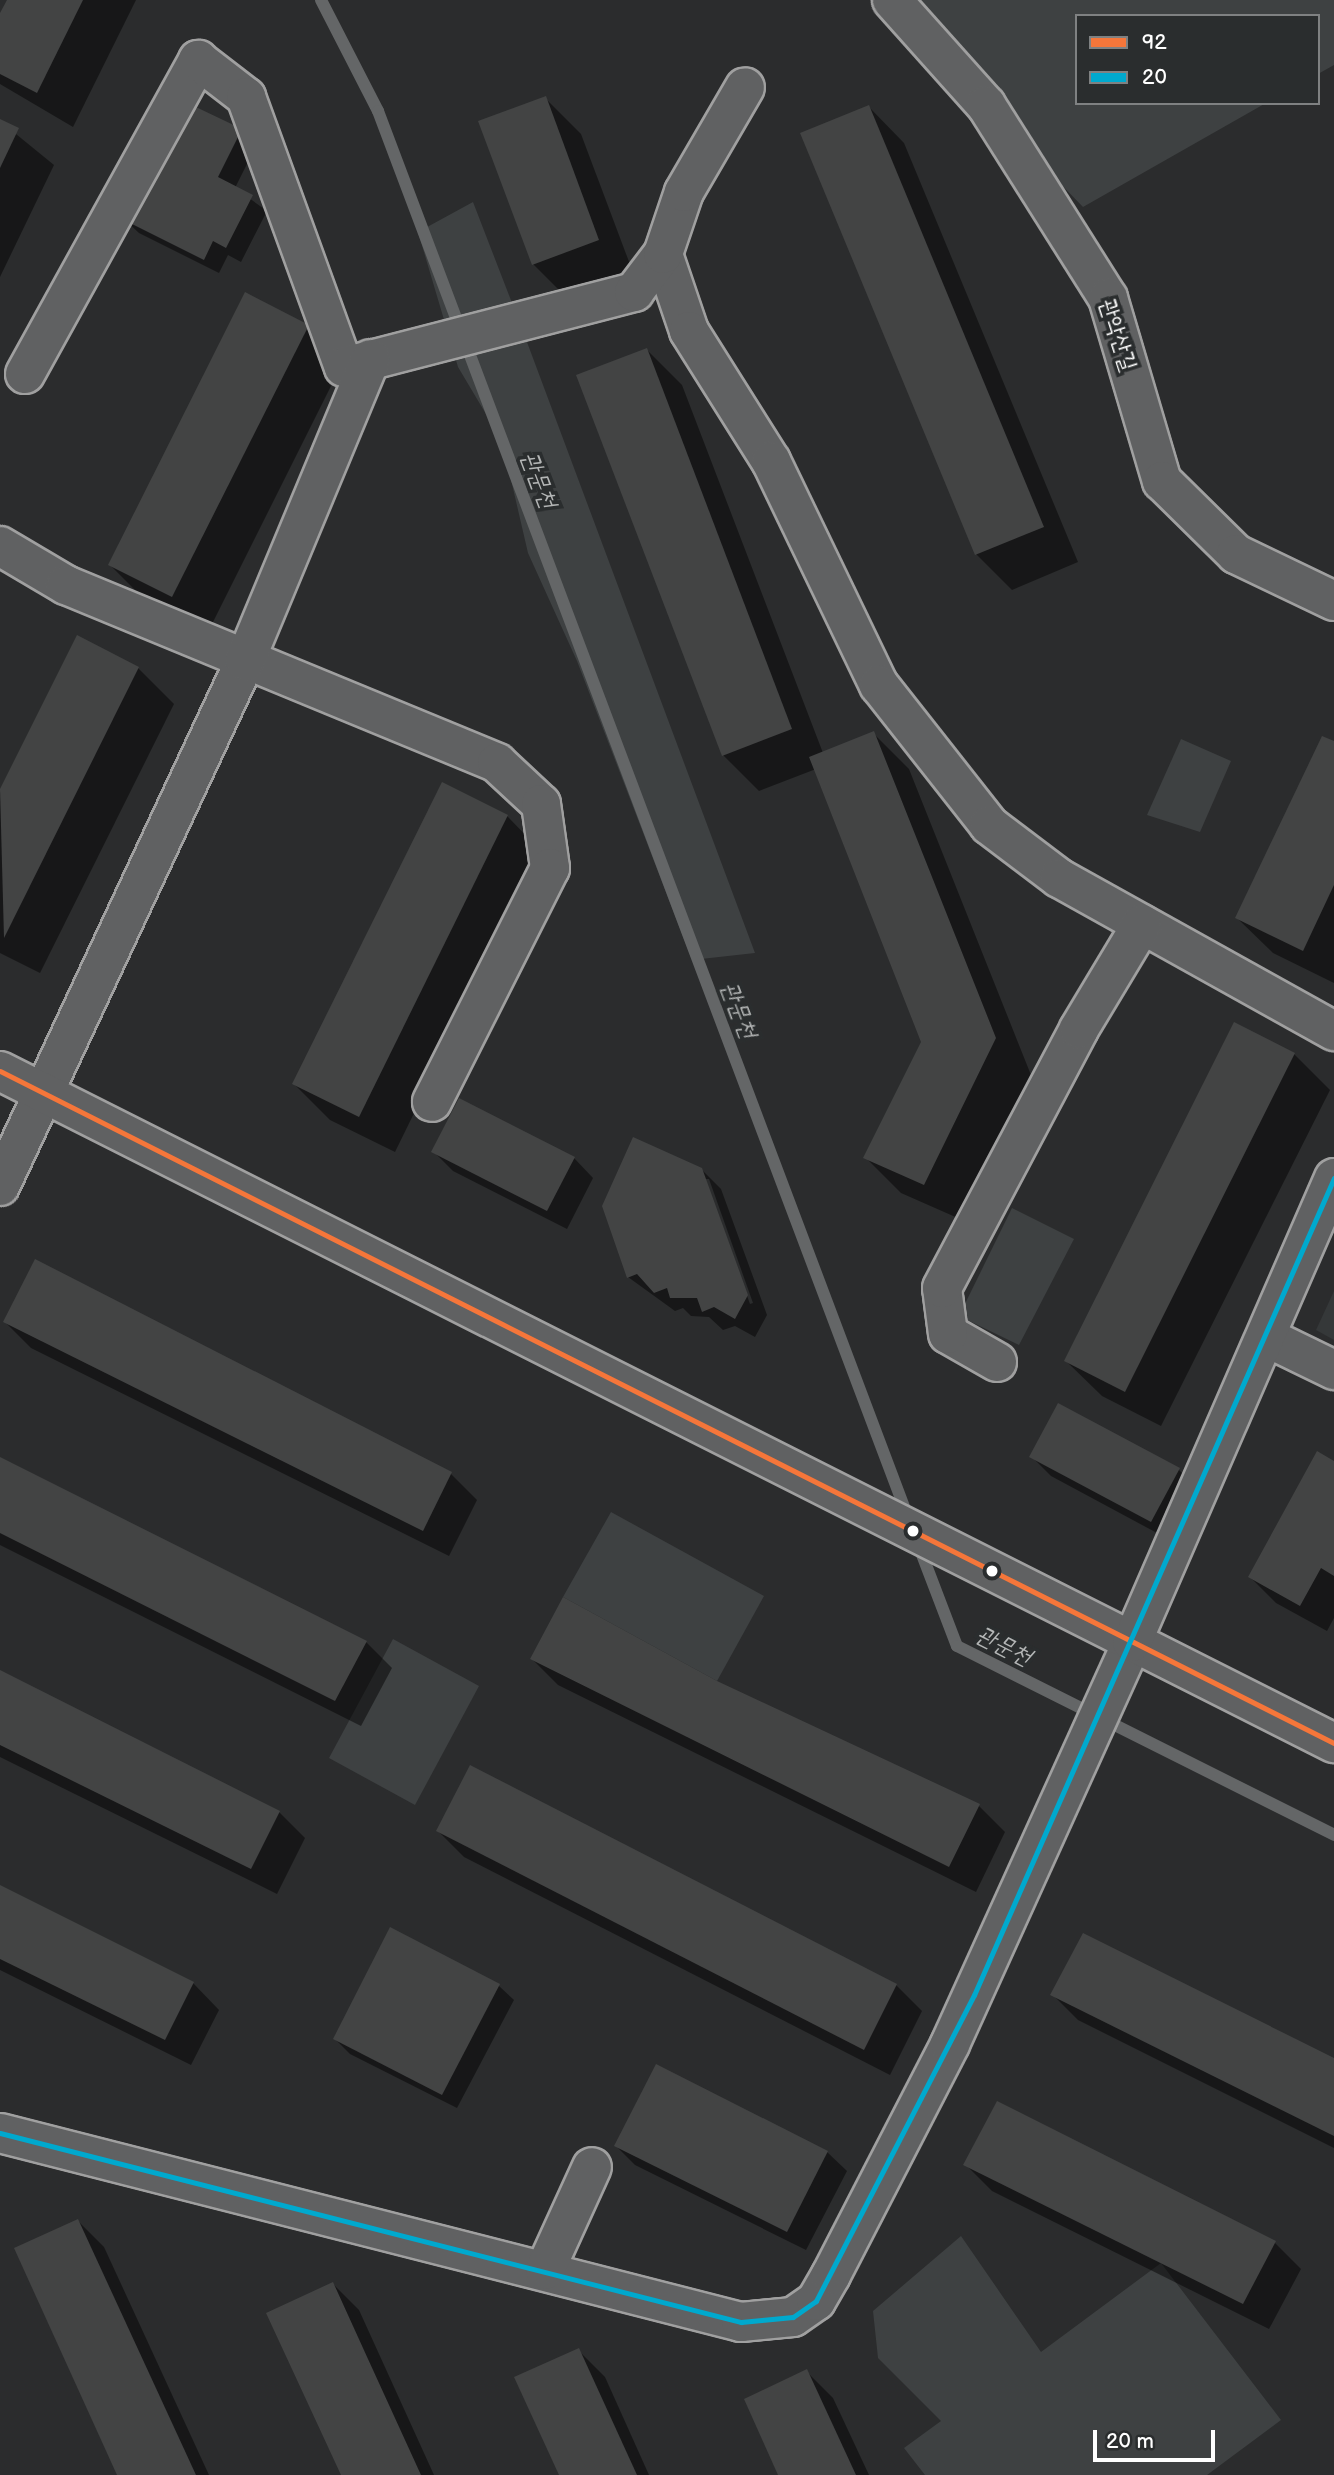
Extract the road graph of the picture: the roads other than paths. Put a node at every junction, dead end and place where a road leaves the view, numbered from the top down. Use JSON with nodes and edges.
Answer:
{"nodes":[{"id":1,"x":892,"y":0,"type":"edge"},
{"id":2,"x":745,"y":87,"type":"dead end"},
{"id":3,"x":663,"y":254,"type":"junction"},
{"id":4,"x":371,"y":359,"type":"junction"},
{"id":5,"x":25,"y":374,"type":"dead end"},
{"id":6,"x":0,"y":546,"type":"edge"},
{"id":7,"x":1334,"y":601,"type":"edge"},
{"id":8,"x":245,"y":661,"type":"junction"},
{"id":9,"x":1142,"y":925,"type":"junction"},
{"id":10,"x":1334,"y":1031,"type":"edge"},
{"id":11,"x":0,"y":1071,"type":"edge"},
{"id":12,"x":42,"y":1092,"type":"junction"},
{"id":13,"x":432,"y":1102,"type":"dead end"},
{"id":14,"x":1334,"y":1178,"type":"edge"},
{"id":15,"x":0,"y":1186,"type":"edge"},
{"id":16,"x":1266,"y":1337,"type":"junction"},
{"id":17,"x":997,"y":1362,"type":"dead end"},
{"id":18,"x":1334,"y":1370,"type":"edge"},
{"id":19,"x":1132,"y":1642,"type":"junction"},
{"id":20,"x":1334,"y":1743,"type":"edge"},
{"id":21,"x":0,"y":2133,"type":"edge"},
{"id":22,"x":592,"y":2167,"type":"dead end"},
{"id":23,"x":545,"y":2270,"type":"junction"}],
"edges":[{"from":1,"to":7,"type":"street","name":"관악산길"},
{"from":2,"to":3,"type":"street"},
{"from":3,"to":4,"type":"street"},
{"from":3,"to":9,"type":"street"},
{"from":4,"to":5,"type":"street"},
{"from":4,"to":8,"type":"street"},
{"from":6,"to":8,"type":"street"},
{"from":8,"to":12,"type":"street"},
{"from":8,"to":13,"type":"street"},
{"from":9,"to":10,"type":"street"},
{"from":9,"to":17,"type":"street"},
{"from":11,"to":12,"type":"street"},
{"from":12,"to":15,"type":"street"},
{"from":12,"to":19,"type":"street"},
{"from":14,"to":16,"type":"street"},
{"from":16,"to":18,"type":"street"},
{"from":16,"to":19,"type":"street"},
{"from":19,"to":20,"type":"street"},
{"from":19,"to":23,"type":"street"},
{"from":21,"to":23,"type":"street"},
{"from":22,"to":23,"type":"street"}]}
